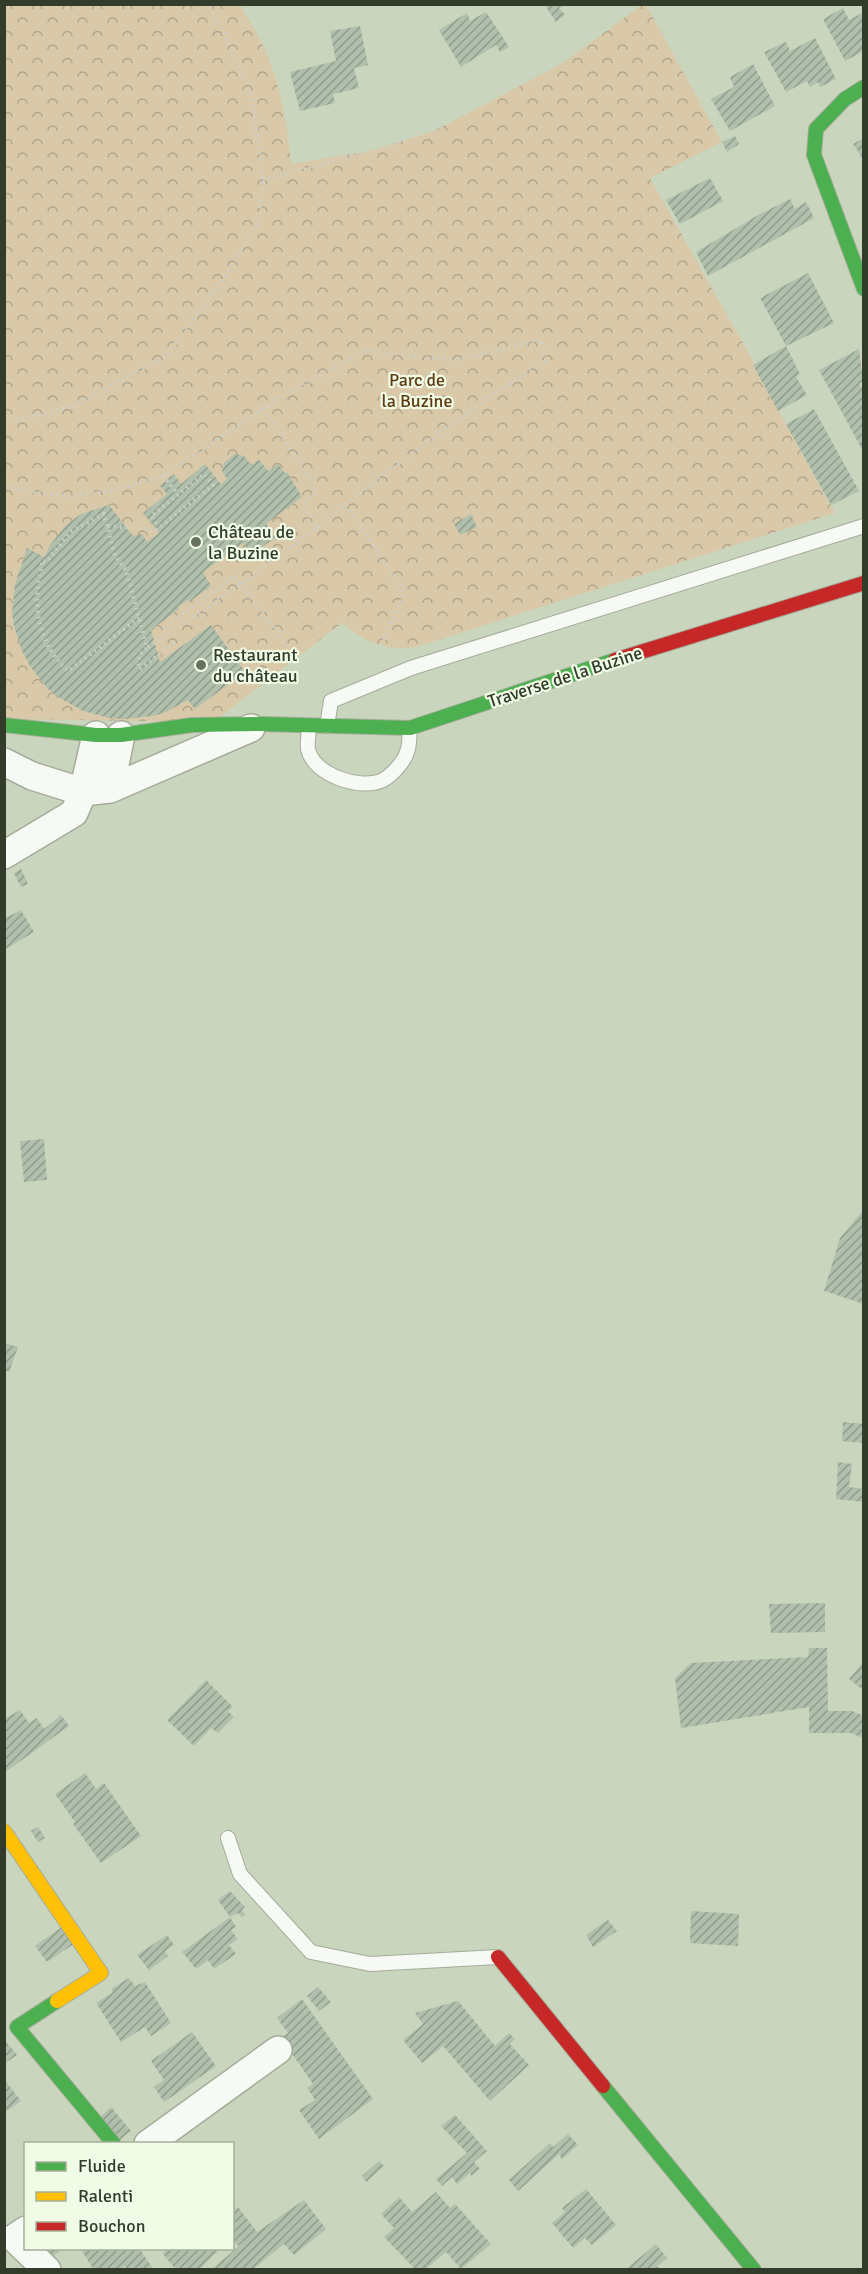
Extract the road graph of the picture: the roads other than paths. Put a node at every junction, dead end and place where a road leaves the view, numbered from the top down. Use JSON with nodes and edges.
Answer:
{"nodes":[{"id":1,"x":864,"y":87,"type":"edge"},
{"id":2,"x":864,"y":289,"type":"edge"},
{"id":3,"x":864,"y":526,"type":"edge"},
{"id":4,"x":864,"y":583,"type":"edge"},
{"id":5,"x":262,"y":724,"type":"junction"},
{"id":6,"x":4,"y":725,"type":"edge"},
{"id":7,"x":309,"y":726,"type":"junction"},
{"id":8,"x":327,"y":726,"type":"junction"},
{"id":9,"x":410,"y":729,"type":"junction"},
{"id":10,"x":108,"y":735,"type":"junction"},
{"id":11,"x":4,"y":762,"type":"edge"},
{"id":12,"x":110,"y":789,"type":"junction"},
{"id":13,"x":83,"y":792,"type":"junction"},
{"id":14,"x":4,"y":855,"type":"edge"},
{"id":15,"x":4,"y":1831,"type":"edge"},
{"id":16,"x":228,"y":1838,"type":"dead end"},
{"id":17,"x":498,"y":1957,"type":"joint"},
{"id":18,"x":278,"y":2050,"type":"dead end"},
{"id":19,"x":112,"y":2142,"type":"edge"},
{"id":20,"x":151,"y":2142,"type":"edge"},
{"id":21,"x":30,"y":2250,"type":"edge"},
{"id":22,"x":47,"y":2270,"type":"edge"},
{"id":23,"x":754,"y":2270,"type":"edge"}],
"edges":[{"from":1,"to":2,"type":"street"},
{"from":3,"to":8,"type":"lane"},
{"from":4,"to":9,"type":"street","name":"Traverse de la Buzine"},
{"from":5,"to":7,"type":"street","name":"Traverse de la Buzine"},
{"from":5,"to":10,"type":"street","name":"Traverse de la Buzine"},
{"from":5,"to":12,"type":"street","name":"Traverse de la Buzine"},
{"from":6,"to":10,"type":"street","name":"Traverse de la Buzine"},
{"from":7,"to":8,"type":"street","name":"Traverse de la Buzine"},
{"from":7,"to":9,"type":"lane"},
{"from":8,"to":9,"type":"street","name":"Traverse de la Buzine"},
{"from":10,"to":12,"type":"street"},
{"from":10,"to":13,"type":"street"},
{"from":11,"to":13,"type":"street","name":"Traverse de la Buzine"},
{"from":12,"to":13,"type":"street","name":"Traverse de la Buzine"},
{"from":13,"to":14,"type":"street"},
{"from":15,"to":19,"type":"street"},
{"from":16,"to":17,"type":"lane"},
{"from":17,"to":23,"type":"street"},
{"from":18,"to":20,"type":"street"},
{"from":21,"to":22,"type":"street"}]}
